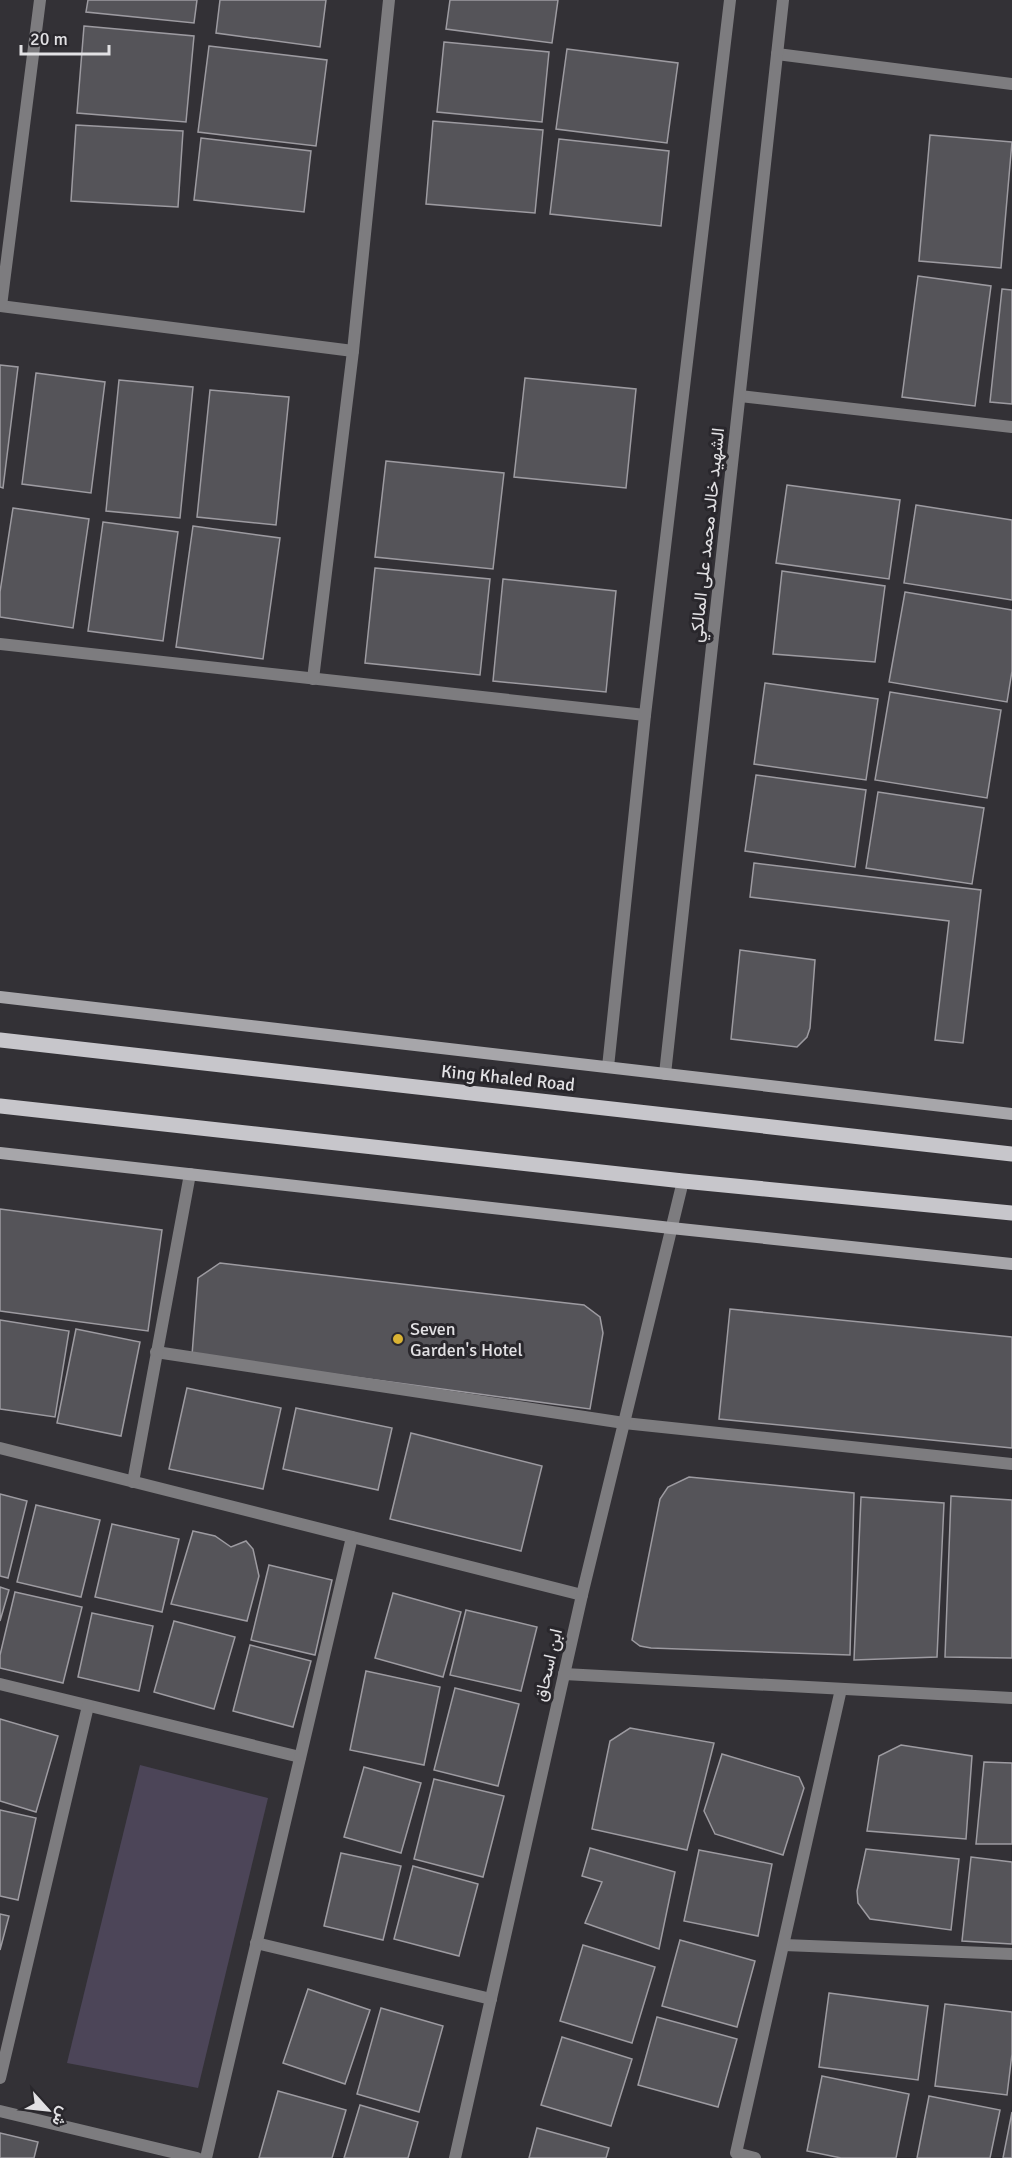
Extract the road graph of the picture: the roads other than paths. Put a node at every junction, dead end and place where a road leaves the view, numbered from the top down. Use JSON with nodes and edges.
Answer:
{"nodes":[{"id":1,"x":40,"y":0,"type":"edge"},
{"id":2,"x":389,"y":0,"type":"edge"},
{"id":3,"x":730,"y":0,"type":"edge"},
{"id":4,"x":783,"y":0,"type":"edge"},
{"id":5,"x":777,"y":54,"type":"junction"},
{"id":6,"x":1012,"y":84,"type":"edge"},
{"id":7,"x":1,"y":306,"type":"edge"},
{"id":8,"x":353,"y":351,"type":"junction"},
{"id":9,"x":740,"y":396,"type":"junction"},
{"id":10,"x":1012,"y":427,"type":"edge"},
{"id":11,"x":0,"y":644,"type":"edge"},
{"id":12,"x":313,"y":679,"type":"junction"},
{"id":13,"x":645,"y":715,"type":"junction"},
{"id":14,"x":0,"y":997,"type":"edge"},
{"id":15,"x":0,"y":1040,"type":"edge"},
{"id":16,"x":608,"y":1067,"type":"junction"},
{"id":17,"x":665,"y":1074,"type":"junction"},
{"id":18,"x":0,"y":1106,"type":"edge"},
{"id":19,"x":1012,"y":1114,"type":"edge"},
{"id":20,"x":0,"y":1153,"type":"edge"},
{"id":21,"x":1012,"y":1154,"type":"edge"},
{"id":22,"x":190,"y":1174,"type":"junction"},
{"id":23,"x":683,"y":1181,"type":"junction"},
{"id":24,"x":1012,"y":1213,"type":"edge"},
{"id":25,"x":671,"y":1228,"type":"junction"},
{"id":26,"x":1012,"y":1264,"type":"edge"},
{"id":27,"x":156,"y":1352,"type":"junction"},
{"id":28,"x":624,"y":1423,"type":"junction"},
{"id":29,"x":0,"y":1448,"type":"edge"},
{"id":30,"x":1012,"y":1464,"type":"edge"},
{"id":31,"x":133,"y":1482,"type":"junction"},
{"id":32,"x":352,"y":1537,"type":"junction"},
{"id":33,"x":582,"y":1595,"type":"junction"},
{"id":34,"x":564,"y":1674,"type":"junction"},
{"id":35,"x":0,"y":1684,"type":"edge"},
{"id":36,"x":841,"y":1689,"type":"junction"},
{"id":37,"x":1012,"y":1698,"type":"edge"},
{"id":38,"x":87,"y":1706,"type":"junction"},
{"id":39,"x":300,"y":1757,"type":"junction"},
{"id":40,"x":256,"y":1943,"type":"junction"},
{"id":41,"x":784,"y":1945,"type":"junction"},
{"id":42,"x":1012,"y":1954,"type":"edge"},
{"id":43,"x":491,"y":1999,"type":"junction"},
{"id":44,"x":0,"y":2078,"type":"edge"},
{"id":45,"x":0,"y":2111,"type":"edge"},
{"id":46,"x":197,"y":2158,"type":"edge"},
{"id":47,"x":206,"y":2158,"type":"edge"},
{"id":48,"x":456,"y":2158,"type":"edge"},
{"id":49,"x":755,"y":2158,"type":"edge"}],
"edges":[{"from":1,"to":7,"type":"street"},
{"from":2,"to":8,"type":"street"},
{"from":3,"to":13,"type":"street"},
{"from":4,"to":5,"type":"street","name":"الشهيد خالد محمد على المالكي"},
{"from":5,"to":6,"type":"street"},
{"from":5,"to":9,"type":"street","name":"الشهيد خالد محمد على المالكي"},
{"from":7,"to":8,"type":"street"},
{"from":8,"to":12,"type":"street"},
{"from":9,"to":10,"type":"street"},
{"from":9,"to":17,"type":"street","name":"الشهيد خالد محمد على المالكي"},
{"from":11,"to":12,"type":"street"},
{"from":12,"to":13,"type":"street"},
{"from":13,"to":16,"type":"street"},
{"from":14,"to":16,"type":"main road"},
{"from":15,"to":21,"type":"main road","name":"King Khaled Road"},
{"from":16,"to":17,"type":"main road"},
{"from":17,"to":19,"type":"main road"},
{"from":18,"to":23,"type":"main road"},
{"from":20,"to":22,"type":"main road"},
{"from":22,"to":25,"type":"main road"},
{"from":22,"to":27,"type":"street"},
{"from":23,"to":24,"type":"main road"},
{"from":23,"to":25,"type":"street","name":"ابن اسحاق"},
{"from":25,"to":26,"type":"main road"},
{"from":25,"to":28,"type":"street","name":"ابن اسحاق"},
{"from":27,"to":28,"type":"street"},
{"from":27,"to":31,"type":"street"},
{"from":28,"to":30,"type":"street"},
{"from":28,"to":33,"type":"street","name":"ابن اسحاق"},
{"from":29,"to":31,"type":"street"},
{"from":31,"to":32,"type":"street"},
{"from":32,"to":33,"type":"street"},
{"from":32,"to":39,"type":"street"},
{"from":33,"to":34,"type":"street","name":"ابن اسحاق"},
{"from":34,"to":36,"type":"street"},
{"from":34,"to":43,"type":"street","name":"ابن اسحاق"},
{"from":35,"to":38,"type":"street"},
{"from":36,"to":37,"type":"street"},
{"from":36,"to":41,"type":"street"},
{"from":38,"to":39,"type":"street"},
{"from":38,"to":44,"type":"street"},
{"from":39,"to":40,"type":"street"},
{"from":40,"to":43,"type":"street"},
{"from":40,"to":47,"type":"street"},
{"from":41,"to":42,"type":"street"},
{"from":41,"to":49,"type":"street"},
{"from":43,"to":48,"type":"street","name":"ابن اسحاق"},
{"from":45,"to":46,"type":"street"}]}
